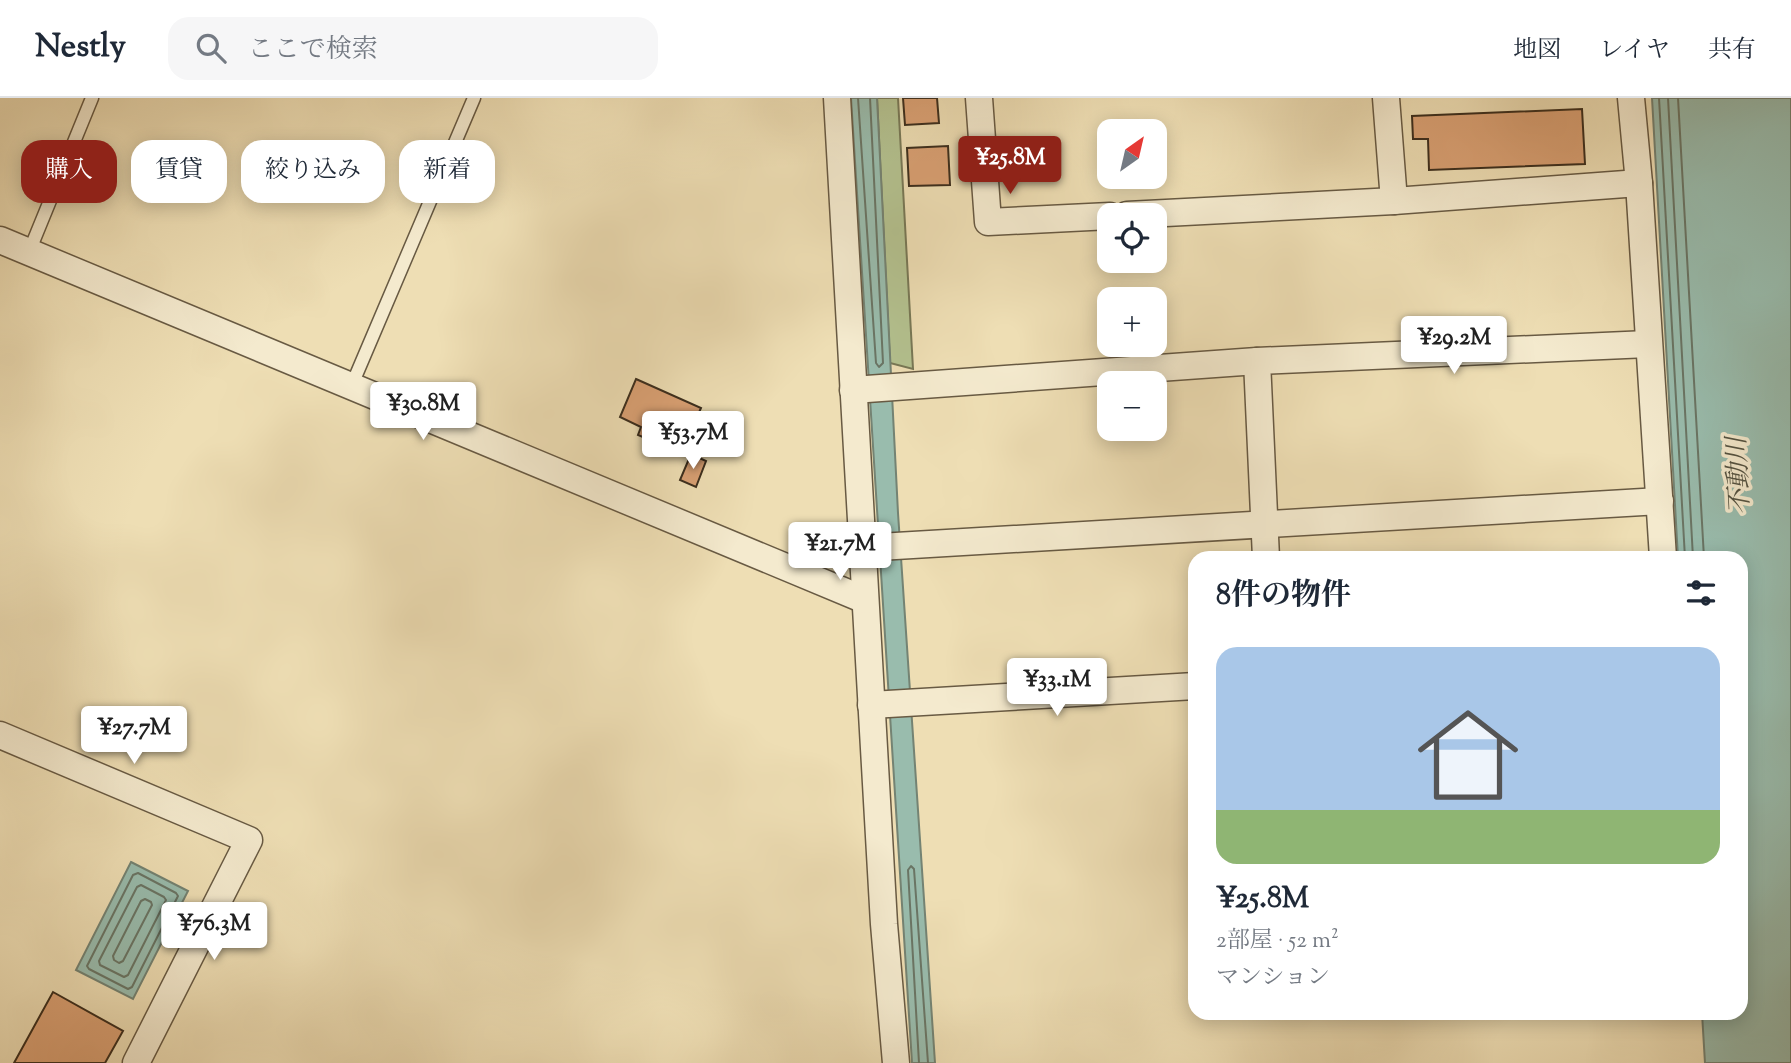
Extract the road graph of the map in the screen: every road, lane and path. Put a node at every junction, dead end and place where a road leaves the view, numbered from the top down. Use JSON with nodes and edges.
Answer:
{"nodes":[{"id":1,"x":92,"y":98,"type":"edge"},
{"id":2,"x":474,"y":98,"type":"edge"},
{"id":3,"x":836,"y":98,"type":"edge"},
{"id":4,"x":979,"y":98,"type":"edge"},
{"id":5,"x":1386,"y":98,"type":"edge"},
{"id":6,"x":1631,"y":98,"type":"edge"},
{"id":7,"x":1639,"y":183,"type":"junction"},
{"id":8,"x":1394,"y":201,"type":"junction"},
{"id":9,"x":1167,"y":213,"type":"edge"},
{"id":10,"x":1097,"y":217,"type":"edge"},
{"id":11,"x":0,"y":240,"type":"edge"},
{"id":12,"x":29,"y":252,"type":"junction"},
{"id":13,"x":1648,"y":344,"type":"junction"},
{"id":14,"x":1257,"y":361,"type":"junction"},
{"id":15,"x":351,"y":387,"type":"junction"},
{"id":16,"x":859,"y":390,"type":"junction"},
{"id":17,"x":1660,"y":501,"type":"junction"},
{"id":18,"x":1265,"y":524,"type":"junction"},
{"id":19,"x":869,"y":548,"type":"junction"},
{"id":20,"x":1266,"y":551,"type":"edge"},
{"id":21,"x":1663,"y":551,"type":"edge"},
{"id":22,"x":865,"y":600,"type":"junction"},
{"id":23,"x":1188,"y":686,"type":"edge"},
{"id":24,"x":878,"y":705,"type":"junction"},
{"id":25,"x":0,"y":735,"type":"edge"},
{"id":26,"x":136,"y":1063,"type":"edge"},
{"id":27,"x":896,"y":1063,"type":"edge"}],
"edges":[{"from":1,"to":12,"type":"lane"},
{"from":2,"to":15,"type":"lane"},
{"from":3,"to":16,"type":"street"},
{"from":4,"to":10,"type":"street"},
{"from":5,"to":8,"type":"street"},
{"from":6,"to":7,"type":"street"},
{"from":7,"to":8,"type":"street"},
{"from":7,"to":13,"type":"street"},
{"from":8,"to":9,"type":"street"},
{"from":11,"to":12,"type":"street"},
{"from":12,"to":15,"type":"street"},
{"from":13,"to":14,"type":"street"},
{"from":13,"to":17,"type":"street"},
{"from":14,"to":16,"type":"street"},
{"from":14,"to":18,"type":"street"},
{"from":15,"to":22,"type":"street"},
{"from":16,"to":19,"type":"street"},
{"from":17,"to":18,"type":"street"},
{"from":17,"to":21,"type":"street"},
{"from":18,"to":19,"type":"street"},
{"from":18,"to":20,"type":"street"},
{"from":19,"to":22,"type":"street"},
{"from":22,"to":24,"type":"street"},
{"from":23,"to":24,"type":"street"},
{"from":24,"to":27,"type":"street"},
{"from":25,"to":26,"type":"street"}]}
